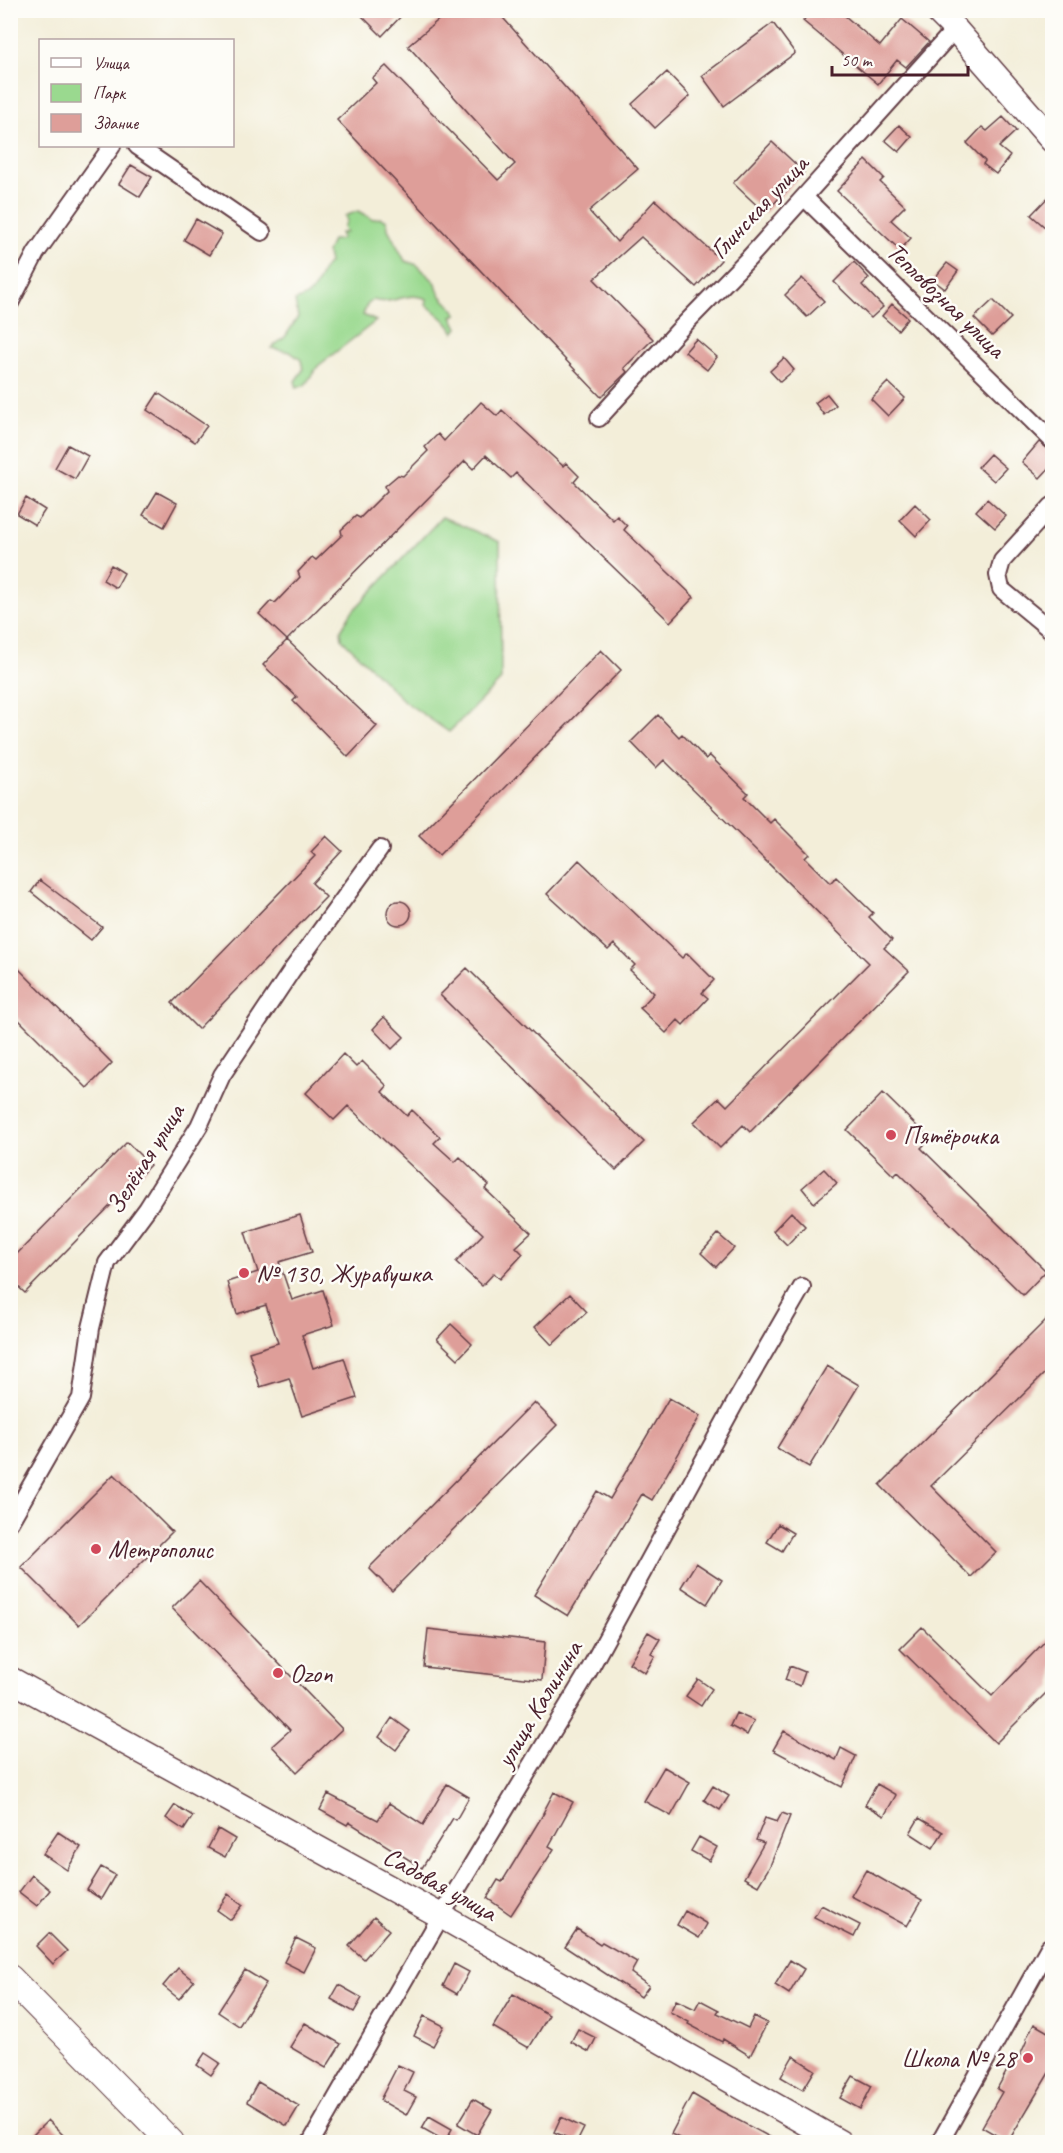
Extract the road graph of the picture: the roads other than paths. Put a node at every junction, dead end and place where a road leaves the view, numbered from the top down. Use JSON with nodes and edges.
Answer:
{"nodes":[{"id":1,"x":936,"y":10,"type":"edge"},
{"id":2,"x":955,"y":29,"type":"junction"},
{"id":3,"x":1053,"y":140,"type":"edge"},
{"id":4,"x":111,"y":147,"type":"edge"},
{"id":5,"x":138,"y":147,"type":"edge"},
{"id":6,"x":804,"y":197,"type":"junction"},
{"id":7,"x":262,"y":232,"type":"dead end"},
{"id":8,"x":10,"y":303,"type":"edge"},
{"id":9,"x":599,"y":418,"type":"dead end"},
{"id":10,"x":1053,"y":440,"type":"edge"},
{"id":11,"x":1053,"y":506,"type":"edge"},
{"id":12,"x":1053,"y":631,"type":"edge"},
{"id":13,"x":380,"y":849,"type":"dead end"},
{"id":14,"x":802,"y":1287,"type":"dead end"},
{"id":15,"x":10,"y":1522,"type":"edge"},
{"id":16,"x":10,"y":1679,"type":"edge"},
{"id":17,"x":441,"y":1916,"type":"junction"},
{"id":18,"x":1049,"y":1947,"type":"dead end"},
{"id":19,"x":10,"y":1978,"type":"edge"},
{"id":20,"x":171,"y":2142,"type":"edge"},
{"id":21,"x":311,"y":2142,"type":"edge"},
{"id":22,"x":839,"y":2142,"type":"edge"},
{"id":23,"x":940,"y":2142,"type":"edge"}],
"edges":[{"from":1,"to":2,"type":"street"},
{"from":2,"to":3,"type":"street"},
{"from":2,"to":6,"type":"street","name":"Глинская улица"},
{"from":4,"to":8,"type":"street"},
{"from":5,"to":7,"type":"street"},
{"from":6,"to":9,"type":"street","name":"Глинская улица"},
{"from":6,"to":10,"type":"street","name":"Тепловозная улица"},
{"from":11,"to":12,"type":"street"},
{"from":13,"to":15,"type":"street","name":"Зелёная улица"},
{"from":14,"to":17,"type":"street","name":"улица Калинина"},
{"from":16,"to":17,"type":"street","name":"Садовая улица"},
{"from":17,"to":21,"type":"street","name":"улица Калинина"},
{"from":17,"to":22,"type":"street","name":"Садовая улица"},
{"from":18,"to":23,"type":"street"},
{"from":19,"to":20,"type":"main road"}]}
